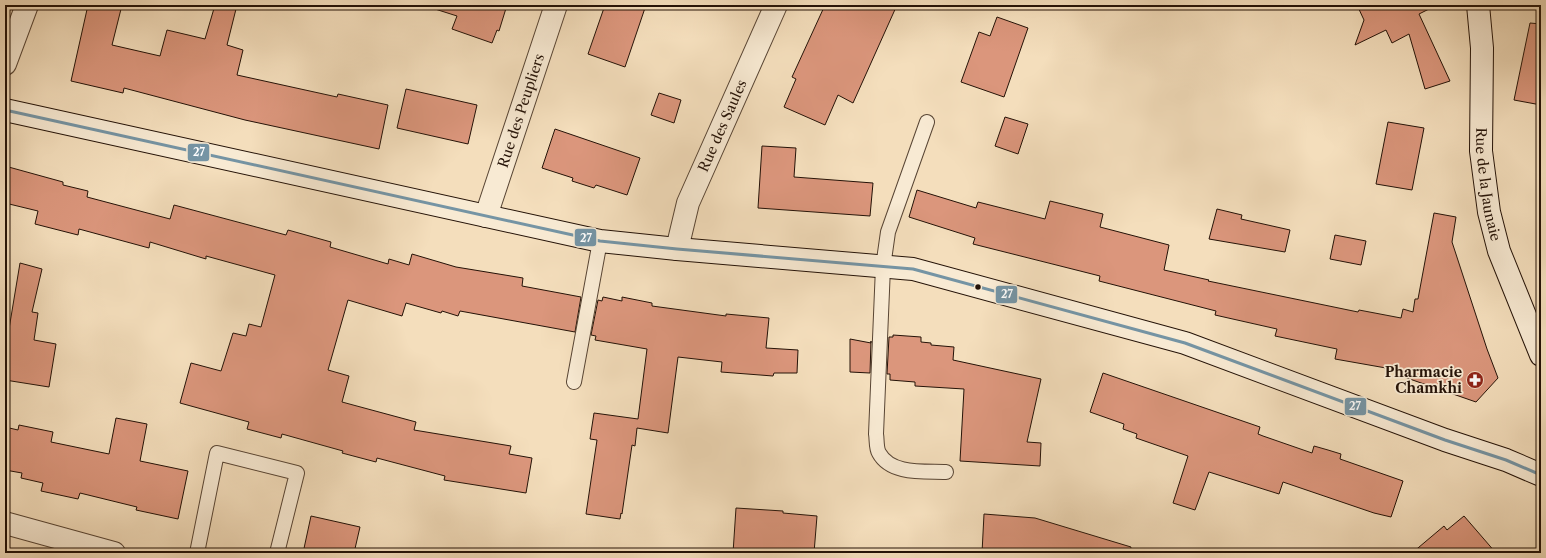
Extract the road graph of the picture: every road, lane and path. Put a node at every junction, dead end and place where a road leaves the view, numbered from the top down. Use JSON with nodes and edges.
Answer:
{"nodes":[{"id":1,"x":27,"y":5,"type":"edge"},
{"id":2,"x":556,"y":5,"type":"edge"},
{"id":3,"x":776,"y":5,"type":"edge"},
{"id":4,"x":1478,"y":5,"type":"edge"},
{"id":5,"x":5,"y":64,"type":"edge"},
{"id":6,"x":5,"y":110,"type":"edge"},
{"id":7,"x":927,"y":122,"type":"dead end"},
{"id":8,"x":486,"y":216,"type":"junction"},
{"id":9,"x":600,"y":241,"type":"junction"},
{"id":10,"x":677,"y":249,"type":"junction"},
{"id":11,"x":883,"y":267,"type":"junction"},
{"id":12,"x":1541,"y":355,"type":"edge"},
{"id":13,"x":574,"y":382,"type":"dead end"},
{"id":14,"x":946,"y":472,"type":"dead end"},
{"id":15,"x":1541,"y":475,"type":"edge"},
{"id":16,"x":5,"y":524,"type":"edge"},
{"id":17,"x":114,"y":553,"type":"edge"},
{"id":18,"x":197,"y":553,"type":"edge"},
{"id":19,"x":277,"y":553,"type":"edge"}],
"edges":[{"from":1,"to":5,"type":"street"},
{"from":2,"to":8,"type":"street","name":"Rue des Peupliers"},
{"from":3,"to":10,"type":"street","name":"Rue des Saules"},
{"from":4,"to":12,"type":"street","name":"Rue de la Jaunaie"},
{"from":6,"to":8,"type":"street"},
{"from":7,"to":11,"type":"lane"},
{"from":8,"to":9,"type":"street"},
{"from":9,"to":10,"type":"street"},
{"from":9,"to":13,"type":"lane"},
{"from":10,"to":11,"type":"street"},
{"from":11,"to":14,"type":"lane"},
{"from":11,"to":15,"type":"street"},
{"from":16,"to":17,"type":"street"},
{"from":18,"to":19,"type":"lane"}]}
